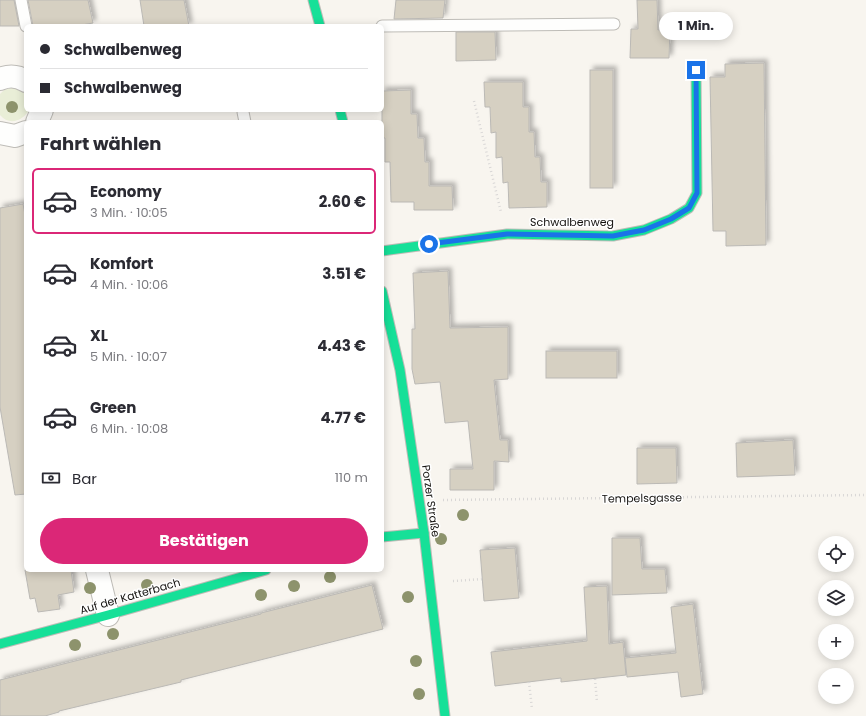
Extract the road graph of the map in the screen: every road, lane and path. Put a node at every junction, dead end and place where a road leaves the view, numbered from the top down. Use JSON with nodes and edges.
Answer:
{"nodes":[{"id":1,"x":21,"y":0,"type":"edge"},
{"id":2,"x":313,"y":0,"type":"edge"},
{"id":3,"x":26,"y":24,"type":"edge"},
{"id":4,"x":319,"y":24,"type":"edge"},
{"id":5,"x":614,"y":24,"type":"dead end"},
{"id":6,"x":384,"y":26,"type":"edge"},
{"id":7,"x":696,"y":70,"type":"dead end"},
{"id":8,"x":474,"y":101,"type":"dead end"},
{"id":9,"x":24,"y":133,"type":"edge"},
{"id":10,"x":0,"y":134,"type":"edge"},
{"id":11,"x":507,"y":234,"type":"junction"},
{"id":12,"x":384,"y":251,"type":"edge"},
{"id":13,"x":384,"y":308,"type":"edge"},
{"id":14,"x":386,"y":326,"type":"edge"},
{"id":15,"x":866,"y":495,"type":"edge"},
{"id":16,"x":419,"y":500,"type":"junction"},
{"id":17,"x":424,"y":533,"type":"junction"},
{"id":18,"x":384,"y":536,"type":"edge"},
{"id":19,"x":97,"y":572,"type":"edge"},
{"id":20,"x":259,"y":572,"type":"edge"},
{"id":21,"x":483,"y":579,"type":"dead end"},
{"id":22,"x":429,"y":583,"type":"junction"},
{"id":23,"x":108,"y":615,"type":"junction"},
{"id":24,"x":0,"y":644,"type":"edge"},
{"id":25,"x":595,"y":679,"type":"dead end"},
{"id":26,"x":529,"y":682,"type":"dead end"},
{"id":27,"x":597,"y":702,"type":"dead end"},
{"id":28,"x":532,"y":709,"type":"dead end"},
{"id":29,"x":445,"y":716,"type":"edge"}],
"edges":[{"from":1,"to":3,"type":"lane"},
{"from":2,"to":4,"type":"street"},
{"from":5,"to":6,"type":"lane"},
{"from":7,"to":11,"type":"street","name":"Schwalbenweg"},
{"from":8,"to":11,"type":"path"},
{"from":9,"to":10,"type":"street"},
{"from":11,"to":12,"type":"street","name":"Schwalbenweg"},
{"from":13,"to":14,"type":"street","name":"Porzer Straße"},
{"from":14,"to":16,"type":"street","name":"Porzer Straße"},
{"from":15,"to":16,"type":"path","name":"Tempelsgasse"},
{"from":16,"to":17,"type":"street","name":"Porzer Straße"},
{"from":17,"to":18,"type":"street"},
{"from":17,"to":22,"type":"street","name":"Porzer Straße"},
{"from":19,"to":23,"type":"street"},
{"from":20,"to":23,"type":"street","name":"Auf der Katterbach"},
{"from":21,"to":22,"type":"path"},
{"from":22,"to":29,"type":"street","name":"Porzer Straße"},
{"from":23,"to":24,"type":"street","name":"Auf der Katterbach"},
{"from":25,"to":27,"type":"path"},
{"from":26,"to":28,"type":"path"}]}
